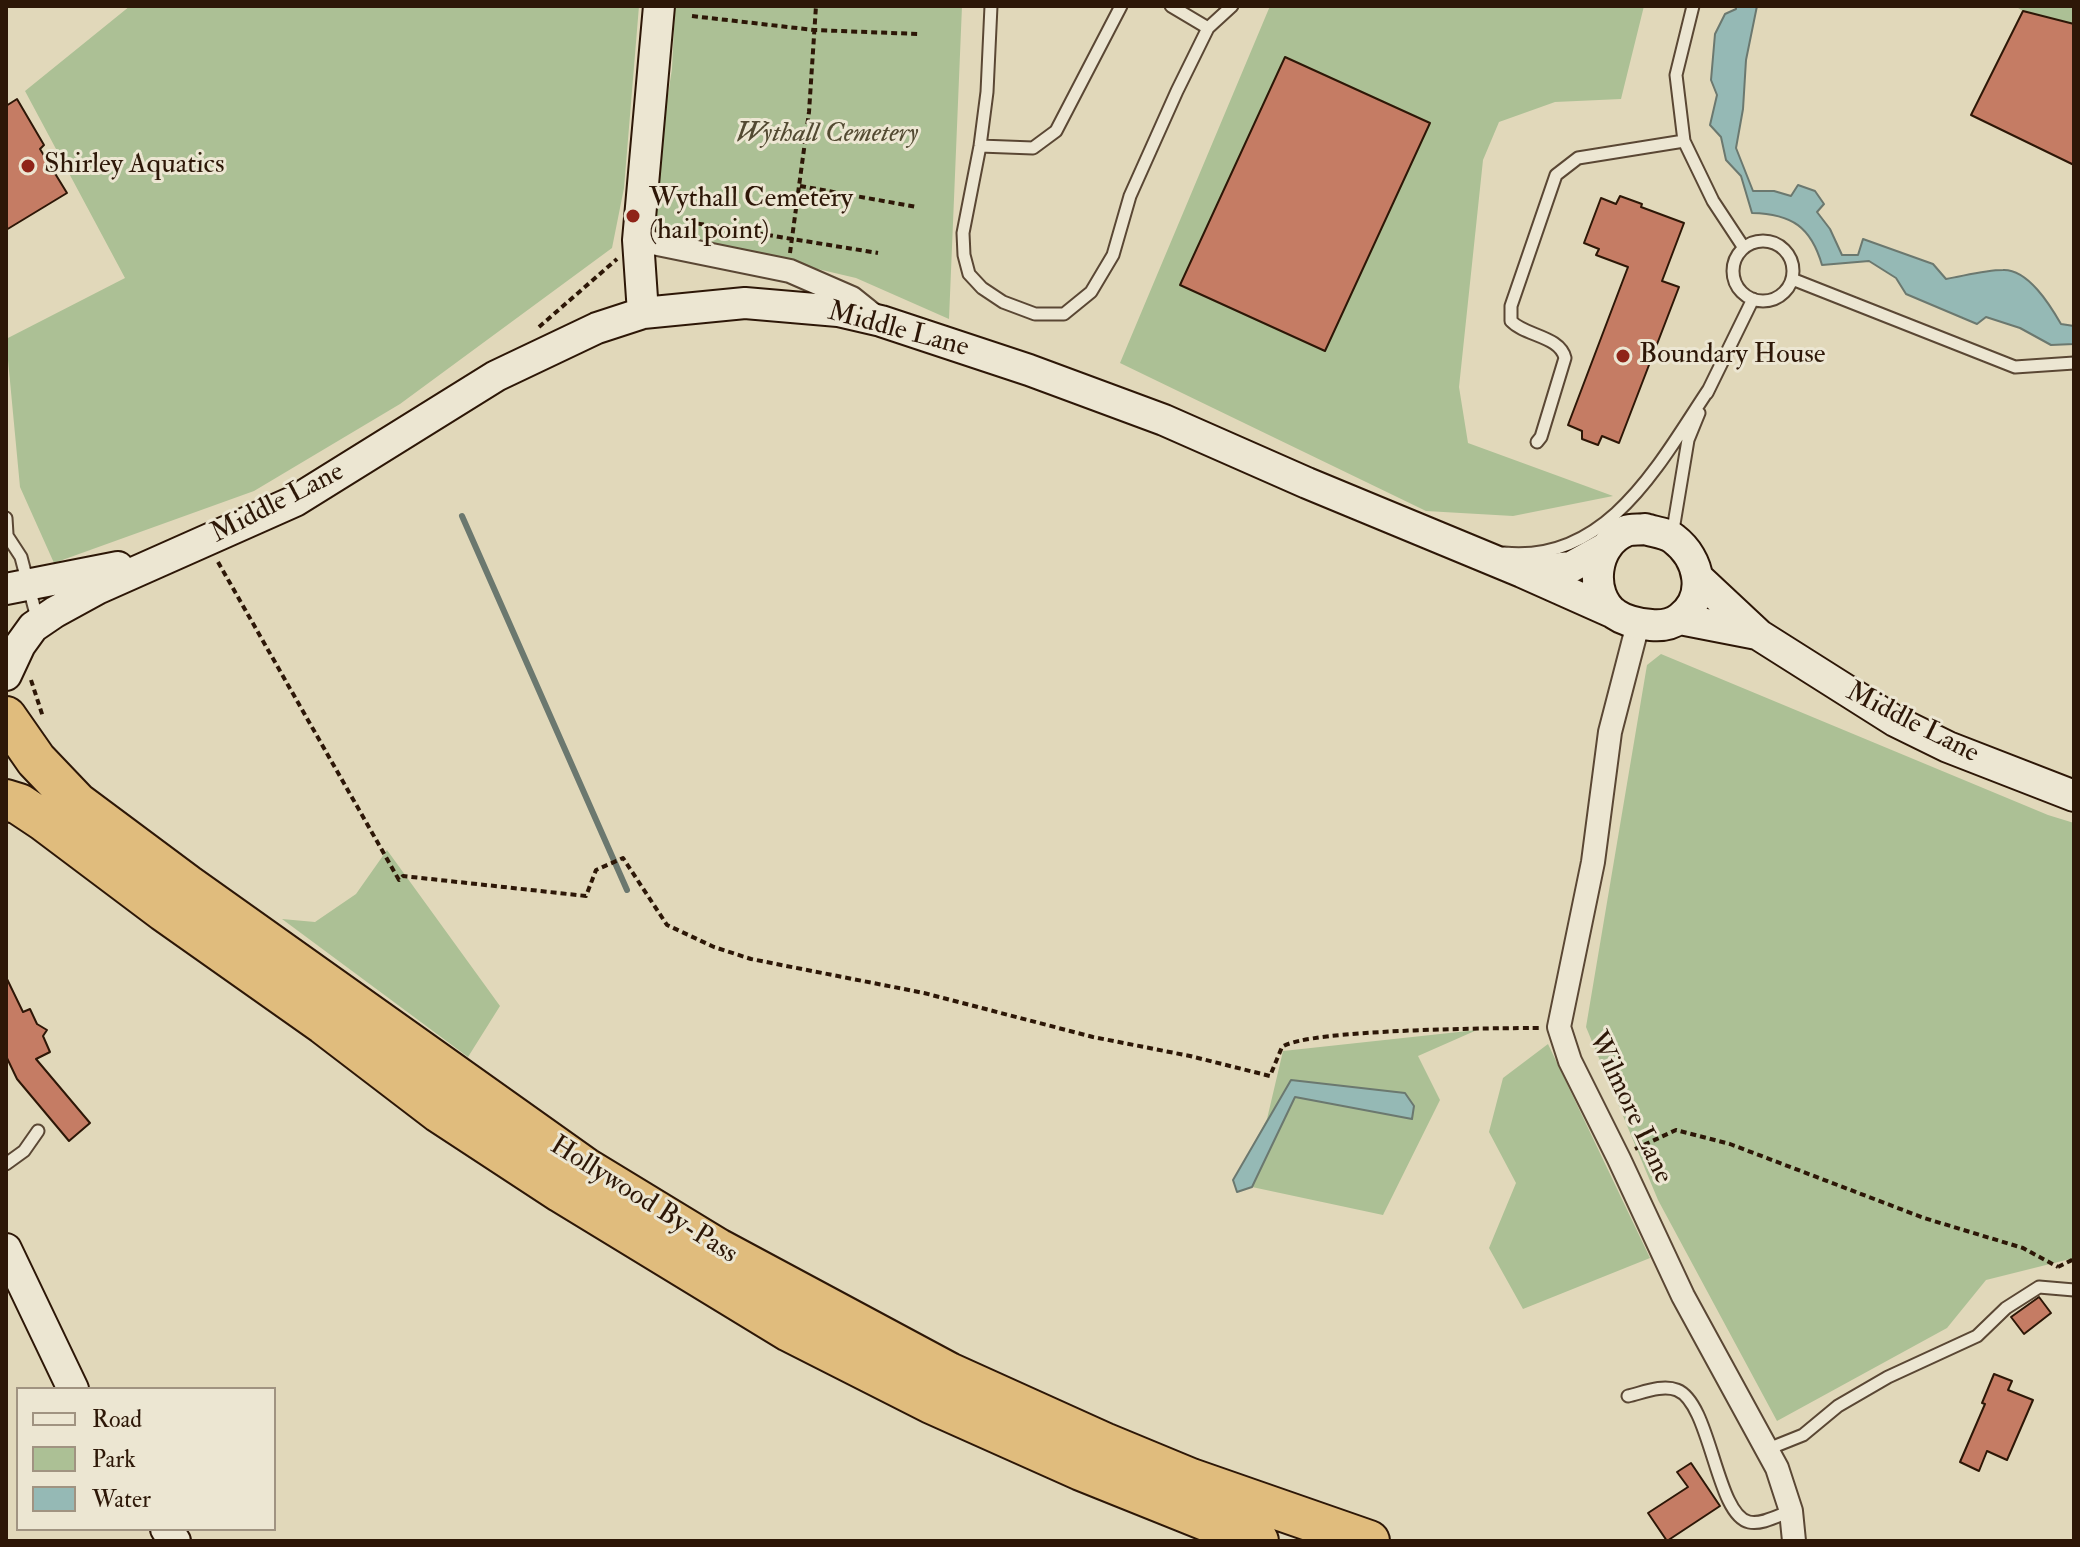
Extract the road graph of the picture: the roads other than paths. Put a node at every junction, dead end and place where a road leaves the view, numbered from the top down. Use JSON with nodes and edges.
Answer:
{"nodes":[{"id":1,"x":659,"y":6,"type":"edge"},
{"id":2,"x":991,"y":6,"type":"edge"},
{"id":3,"x":1121,"y":6,"type":"edge"},
{"id":4,"x":1171,"y":6,"type":"edge"},
{"id":5,"x":1232,"y":6,"type":"edge"},
{"id":6,"x":1693,"y":6,"type":"edge"},
{"id":7,"x":1208,"y":28,"type":"junction"},
{"id":8,"x":1684,"y":141,"type":"junction"},
{"id":9,"x":980,"y":146,"type":"junction"},
{"id":10,"x":638,"y":240,"type":"junction"},
{"id":11,"x":1744,"y":248,"type":"junction"},
{"id":12,"x":1792,"y":279,"type":"junction"},
{"id":13,"x":1753,"y":299,"type":"junction"},
{"id":14,"x":643,"y":313,"type":"junction"},
{"id":15,"x":881,"y":321,"type":"junction"},
{"id":16,"x":2074,"y":363,"type":"edge"},
{"id":17,"x":1709,"y":389,"type":"junction"},
{"id":18,"x":1537,"y":442,"type":"dead end"},
{"id":19,"x":6,"y":518,"type":"edge"},
{"id":20,"x":6,"y":534,"type":"edge"},
{"id":21,"x":1672,"y":537,"type":"junction"},
{"id":22,"x":200,"y":543,"type":"junction"},
{"id":23,"x":1607,"y":547,"type":"junction"},
{"id":24,"x":1464,"y":548,"type":"junction"},
{"id":25,"x":1522,"y":572,"type":"junction"},
{"id":26,"x":1698,"y":578,"type":"junction"},
{"id":27,"x":16,"y":587,"type":"edge"},
{"id":28,"x":1626,"y":619,"type":"junction"},
{"id":29,"x":1680,"y":619,"type":"junction"},
{"id":30,"x":38,"y":624,"type":"junction"},
{"id":31,"x":1759,"y":635,"type":"junction"},
{"id":32,"x":6,"y":675,"type":"edge"},
{"id":33,"x":6,"y":717,"type":"edge"},
{"id":34,"x":2074,"y":796,"type":"edge"},
{"id":35,"x":6,"y":800,"type":"edge"},
{"id":36,"x":38,"y":1131,"type":"dead end"},
{"id":37,"x":6,"y":1164,"type":"edge"},
{"id":38,"x":6,"y":1249,"type":"edge"},
{"id":39,"x":2074,"y":1290,"type":"edge"},
{"id":40,"x":72,"y":1387,"type":"edge"},
{"id":41,"x":1628,"y":1396,"type":"dead end"},
{"id":42,"x":1768,"y":1449,"type":"junction"},
{"id":43,"x":1791,"y":1511,"type":"junction"},
{"id":44,"x":1258,"y":1541,"type":"edge"},
{"id":45,"x":1369,"y":1541,"type":"edge"},
{"id":46,"x":1794,"y":1541,"type":"edge"}],
"edges":[{"from":1,"to":10,"type":"street"},
{"from":2,"to":9,"type":"lane"},
{"from":3,"to":9,"type":"lane"},
{"from":4,"to":7,"type":"lane"},
{"from":5,"to":7,"type":"lane"},
{"from":6,"to":8,"type":"lane"},
{"from":7,"to":9,"type":"lane"},
{"from":8,"to":11,"type":"lane"},
{"from":8,"to":18,"type":"lane"},
{"from":10,"to":14,"type":"street"},
{"from":10,"to":15,"type":"street"},
{"from":11,"to":12,"type":"lane"},
{"from":11,"to":13,"type":"lane"},
{"from":12,"to":13,"type":"lane"},
{"from":12,"to":16,"type":"lane"},
{"from":13,"to":17,"type":"lane"},
{"from":14,"to":15,"type":"street","name":"Middle Lane"},
{"from":14,"to":22,"type":"street","name":"Middle Lane"},
{"from":15,"to":24,"type":"street","name":"Middle Lane"},
{"from":17,"to":21,"type":"lane"},
{"from":17,"to":24,"type":"lane"},
{"from":19,"to":20,"type":"lane"},
{"from":20,"to":27,"type":"lane"},
{"from":21,"to":23,"type":"street","name":"Middle Lane"},
{"from":21,"to":26,"type":"street","name":"Middle Lane"},
{"from":22,"to":27,"type":"street","name":"Middle Lane"},
{"from":22,"to":30,"type":"street","name":"Middle Lane"},
{"from":23,"to":25,"type":"street","name":"Middle Lane"},
{"from":23,"to":28,"type":"street"},
{"from":24,"to":25,"type":"street","name":"Middle Lane"},
{"from":25,"to":28,"type":"street","name":"Middle Lane"},
{"from":26,"to":29,"type":"street"},
{"from":26,"to":31,"type":"street","name":"Middle Lane"},
{"from":27,"to":30,"type":"lane"},
{"from":28,"to":29,"type":"street","name":"Middle Lane"},
{"from":28,"to":42,"type":"street","name":"Wilmore Lane"},
{"from":29,"to":31,"type":"street","name":"Middle Lane"},
{"from":30,"to":32,"type":"street","name":"Middle Lane"},
{"from":31,"to":34,"type":"street","name":"Middle Lane"},
{"from":33,"to":45,"type":"highway","name":"Hollywood By-Pass"},
{"from":35,"to":44,"type":"highway","name":"Hollywood By-Pass"},
{"from":36,"to":37,"type":"lane"},
{"from":38,"to":40,"type":"street"},
{"from":39,"to":42,"type":"lane"},
{"from":41,"to":43,"type":"lane"},
{"from":42,"to":43,"type":"street","name":"Wilmore Lane"},
{"from":43,"to":46,"type":"street","name":"Wilmore Lane"}]}
